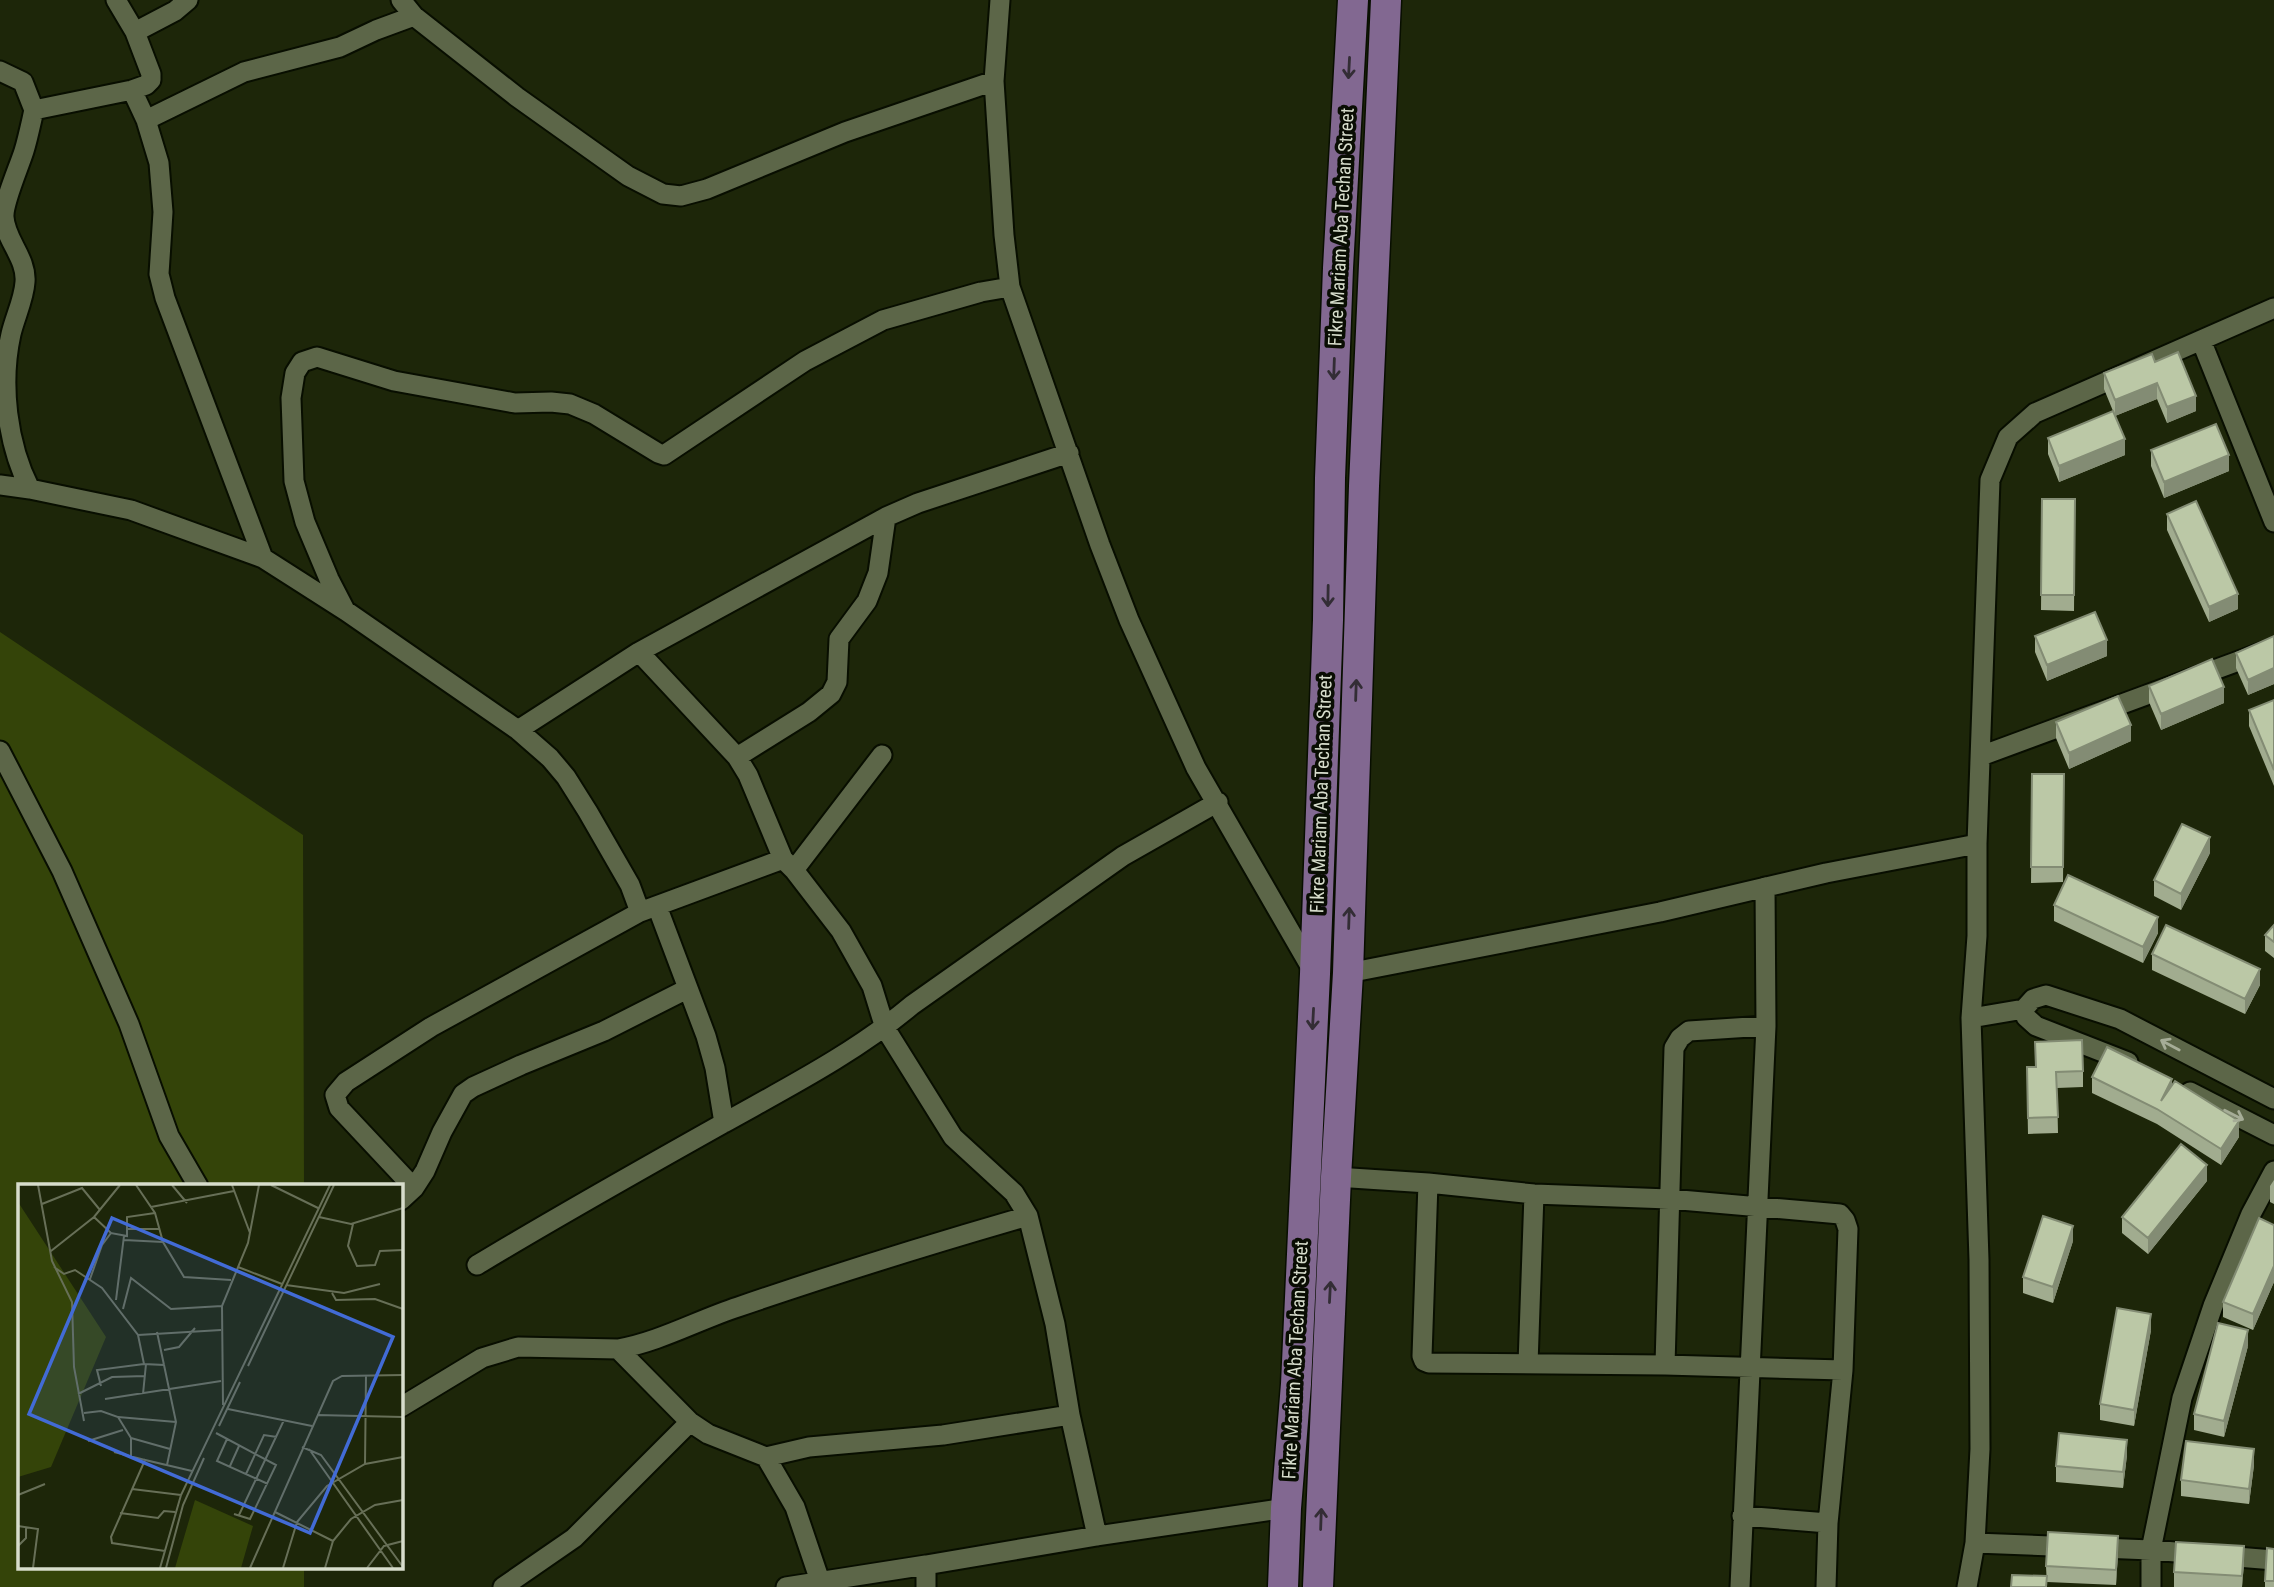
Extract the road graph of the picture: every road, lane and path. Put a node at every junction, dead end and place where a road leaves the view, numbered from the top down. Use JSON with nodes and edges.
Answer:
{"nodes":[{"id":1,"x":116,"y":0,"type":"edge"},
{"id":2,"x":188,"y":0,"type":"edge"},
{"id":3,"x":401,"y":0,"type":"edge"},
{"id":4,"x":1000,"y":0,"type":"edge"},
{"id":5,"x":1353,"y":0,"type":"edge"},
{"id":6,"x":1386,"y":0,"type":"edge"},
{"id":7,"x":414,"y":16,"type":"junction"},
{"id":8,"x":135,"y":32,"type":"junction"},
{"id":9,"x":0,"y":71,"type":"edge"},
{"id":10,"x":994,"y":81,"type":"junction"},
{"id":11,"x":132,"y":90,"type":"junction"},
{"id":12,"x":34,"y":110,"type":"junction"},
{"id":13,"x":146,"y":120,"type":"junction"},
{"id":14,"x":1010,"y":287,"type":"junction"},
{"id":15,"x":2274,"y":308,"type":"edge"},
{"id":16,"x":2201,"y":340,"type":"junction"},
{"id":17,"x":1069,"y":453,"type":"junction"},
{"id":18,"x":0,"y":485,"type":"edge"},
{"id":19,"x":30,"y":489,"type":"junction"},
{"id":20,"x":886,"y":517,"type":"junction"},
{"id":21,"x":2274,"y":522,"type":"edge"},
{"id":22,"x":263,"y":558,"type":"junction"},
{"id":23,"x":346,"y":611,"type":"junction"},
{"id":24,"x":2274,"y":648,"type":"edge"},
{"id":25,"x":639,"y":652,"type":"junction"},
{"id":26,"x":518,"y":730,"type":"junction"},
{"id":27,"x":0,"y":751,"type":"edge"},
{"id":28,"x":882,"y":755,"type":"dead end"},
{"id":29,"x":1981,"y":756,"type":"junction"},
{"id":30,"x":737,"y":757,"type":"junction"},
{"id":31,"x":1218,"y":802,"type":"junction"},
{"id":32,"x":1977,"y":844,"type":"junction"},
{"id":33,"x":789,"y":864,"type":"junction"},
{"id":34,"x":1765,"y":887,"type":"junction"},
{"id":35,"x":648,"y":909,"type":"junction"},
{"id":36,"x":1348,"y":973,"type":"junction"},
{"id":37,"x":1315,"y":974,"type":"junction"},
{"id":38,"x":687,"y":989,"type":"junction"},
{"id":39,"x":2024,"y":1009,"type":"junction"},
{"id":40,"x":1971,"y":1018,"type":"junction"},
{"id":41,"x":1766,"y":1026,"type":"junction"},
{"id":42,"x":885,"y":1028,"type":"junction"},
{"id":43,"x":2142,"y":1068,"type":"edge"},
{"id":44,"x":2178,"y":1086,"type":"edge"},
{"id":45,"x":2274,"y":1099,"type":"edge"},
{"id":46,"x":724,"y":1123,"type":"junction"},
{"id":47,"x":2274,"y":1135,"type":"edge"},
{"id":48,"x":2274,"y":1171,"type":"edge"},
{"id":49,"x":1336,"y":1177,"type":"junction"},
{"id":50,"x":1428,"y":1183,"type":"junction"},
{"id":51,"x":197,"y":1184,"type":"edge"},
{"id":52,"x":399,"y":1184,"type":"edge"},
{"id":53,"x":407,"y":1194,"type":"edge"},
{"id":54,"x":1534,"y":1194,"type":"junction"},
{"id":55,"x":1669,"y":1199,"type":"junction"},
{"id":56,"x":1756,"y":1209,"type":"junction"},
{"id":57,"x":1028,"y":1216,"type":"junction"},
{"id":58,"x":477,"y":1265,"type":"dead end"},
{"id":59,"x":618,"y":1349,"type":"junction"},
{"id":60,"x":1528,"y":1364,"type":"junction"},
{"id":61,"x":1665,"y":1365,"type":"junction"},
{"id":62,"x":1749,"y":1368,"type":"junction"},
{"id":63,"x":1843,"y":1370,"type":"junction"},
{"id":64,"x":402,"y":1406,"type":"edge"},
{"id":65,"x":1070,"y":1415,"type":"junction"},
{"id":66,"x":690,"y":1422,"type":"junction"},
{"id":67,"x":766,"y":1457,"type":"junction"},
{"id":68,"x":1286,"y":1508,"type":"junction"},
{"id":69,"x":1742,"y":1517,"type":"junction"},
{"id":70,"x":1828,"y":1523,"type":"junction"},
{"id":71,"x":1097,"y":1536,"type":"junction"},
{"id":72,"x":1975,"y":1543,"type":"junction"},
{"id":73,"x":2151,"y":1550,"type":"junction"},
{"id":74,"x":2274,"y":1560,"type":"edge"},
{"id":75,"x":926,"y":1565,"type":"junction"},
{"id":76,"x":820,"y":1581,"type":"junction"},
{"id":77,"x":503,"y":1587,"type":"edge"},
{"id":78,"x":786,"y":1587,"type":"edge"},
{"id":79,"x":926,"y":1587,"type":"edge"},
{"id":80,"x":1283,"y":1587,"type":"edge"},
{"id":81,"x":1318,"y":1587,"type":"edge"},
{"id":82,"x":1740,"y":1587,"type":"edge"},
{"id":83,"x":1826,"y":1587,"type":"edge"},
{"id":84,"x":1967,"y":1587,"type":"edge"},
{"id":85,"x":2151,"y":1587,"type":"edge"}],
"edges":[{"from":1,"to":8,"type":"street"},
{"from":2,"to":8,"type":"street"},
{"from":3,"to":7,"type":"street"},
{"from":4,"to":10,"type":"street"},
{"from":5,"to":37,"type":"main road","name":"Fikre Mariam Aba Techan Street","one_way":true},
{"from":36,"to":6,"type":"main road","name":"Fikre Mariam Aba Techan Street","one_way":true},
{"from":7,"to":10,"type":"street"},
{"from":7,"to":13,"type":"street"},
{"from":8,"to":11,"type":"street"},
{"from":9,"to":12,"type":"street"},
{"from":10,"to":14,"type":"street"},
{"from":11,"to":12,"type":"street"},
{"from":11,"to":13,"type":"street"},
{"from":12,"to":19,"type":"street"},
{"from":13,"to":22,"type":"street"},
{"from":14,"to":17,"type":"street"},
{"from":14,"to":23,"type":"street"},
{"from":15,"to":16,"type":"street"},
{"from":16,"to":21,"type":"street"},
{"from":16,"to":29,"type":"street"},
{"from":17,"to":20,"type":"street"},
{"from":17,"to":31,"type":"street"},
{"from":18,"to":19,"type":"street"},
{"from":19,"to":22,"type":"street"},
{"from":20,"to":25,"type":"street"},
{"from":20,"to":30,"type":"street"},
{"from":22,"to":23,"type":"street"},
{"from":23,"to":26,"type":"street"},
{"from":24,"to":29,"type":"street"},
{"from":25,"to":26,"type":"street"},
{"from":25,"to":30,"type":"street"},
{"from":26,"to":35,"type":"street"},
{"from":27,"to":51,"type":"street"},
{"from":28,"to":33,"type":"street"},
{"from":29,"to":32,"type":"street"},
{"from":30,"to":33,"type":"street"},
{"from":31,"to":37,"type":"street"},
{"from":31,"to":42,"type":"street"},
{"from":32,"to":34,"type":"street"},
{"from":32,"to":40,"type":"street"},
{"from":33,"to":35,"type":"street"},
{"from":33,"to":42,"type":"street"},
{"from":34,"to":36,"type":"street"},
{"from":34,"to":41,"type":"street"},
{"from":35,"to":38,"type":"street"},
{"from":35,"to":52,"type":"street"},
{"from":36,"to":49,"type":"main road","name":"Fikre Mariam Aba Techan Street"},
{"from":37,"to":68,"type":"main road","name":"Fikre Mariam Aba Techan Street","one_way":true},
{"from":38,"to":46,"type":"street"},
{"from":38,"to":53,"type":"street"},
{"from":39,"to":40,"type":"street"},
{"from":39,"to":43,"type":"street"},
{"from":45,"to":39,"type":"street","one_way":true},
{"from":40,"to":72,"type":"street"},
{"from":41,"to":55,"type":"street"},
{"from":41,"to":56,"type":"street"},
{"from":42,"to":46,"type":"street"},
{"from":42,"to":57,"type":"street"},
{"from":44,"to":47,"type":"street","one_way":true},
{"from":46,"to":58,"type":"street"},
{"from":48,"to":73,"type":"street"},
{"from":49,"to":50,"type":"street"},
{"from":81,"to":49,"type":"main road","name":"Fikre Mariam Aba Techan Street","one_way":true},
{"from":50,"to":54,"type":"street"},
{"from":50,"to":60,"type":"street"},
{"from":54,"to":55,"type":"street"},
{"from":54,"to":60,"type":"street"},
{"from":55,"to":56,"type":"street"},
{"from":55,"to":61,"type":"street"},
{"from":56,"to":62,"type":"street"},
{"from":56,"to":63,"type":"street"},
{"from":57,"to":59,"type":"street"},
{"from":57,"to":65,"type":"street"},
{"from":59,"to":64,"type":"street"},
{"from":59,"to":66,"type":"street"},
{"from":60,"to":61,"type":"street"},
{"from":61,"to":62,"type":"street"},
{"from":62,"to":63,"type":"street"},
{"from":62,"to":69,"type":"street"},
{"from":63,"to":70,"type":"street"},
{"from":65,"to":67,"type":"street"},
{"from":65,"to":71,"type":"street"},
{"from":66,"to":67,"type":"street"},
{"from":66,"to":77,"type":"street"},
{"from":67,"to":76,"type":"street"},
{"from":68,"to":71,"type":"street"},
{"from":68,"to":80,"type":"main road","name":"Fikre Mariam Aba Techan Street"},
{"from":69,"to":70,"type":"street"},
{"from":69,"to":82,"type":"street"},
{"from":70,"to":83,"type":"street"},
{"from":71,"to":75,"type":"street"},
{"from":72,"to":73,"type":"street"},
{"from":72,"to":84,"type":"street"},
{"from":73,"to":74,"type":"street"},
{"from":73,"to":85,"type":"street"},
{"from":75,"to":76,"type":"street"},
{"from":75,"to":79,"type":"street"},
{"from":76,"to":78,"type":"street"}]}
